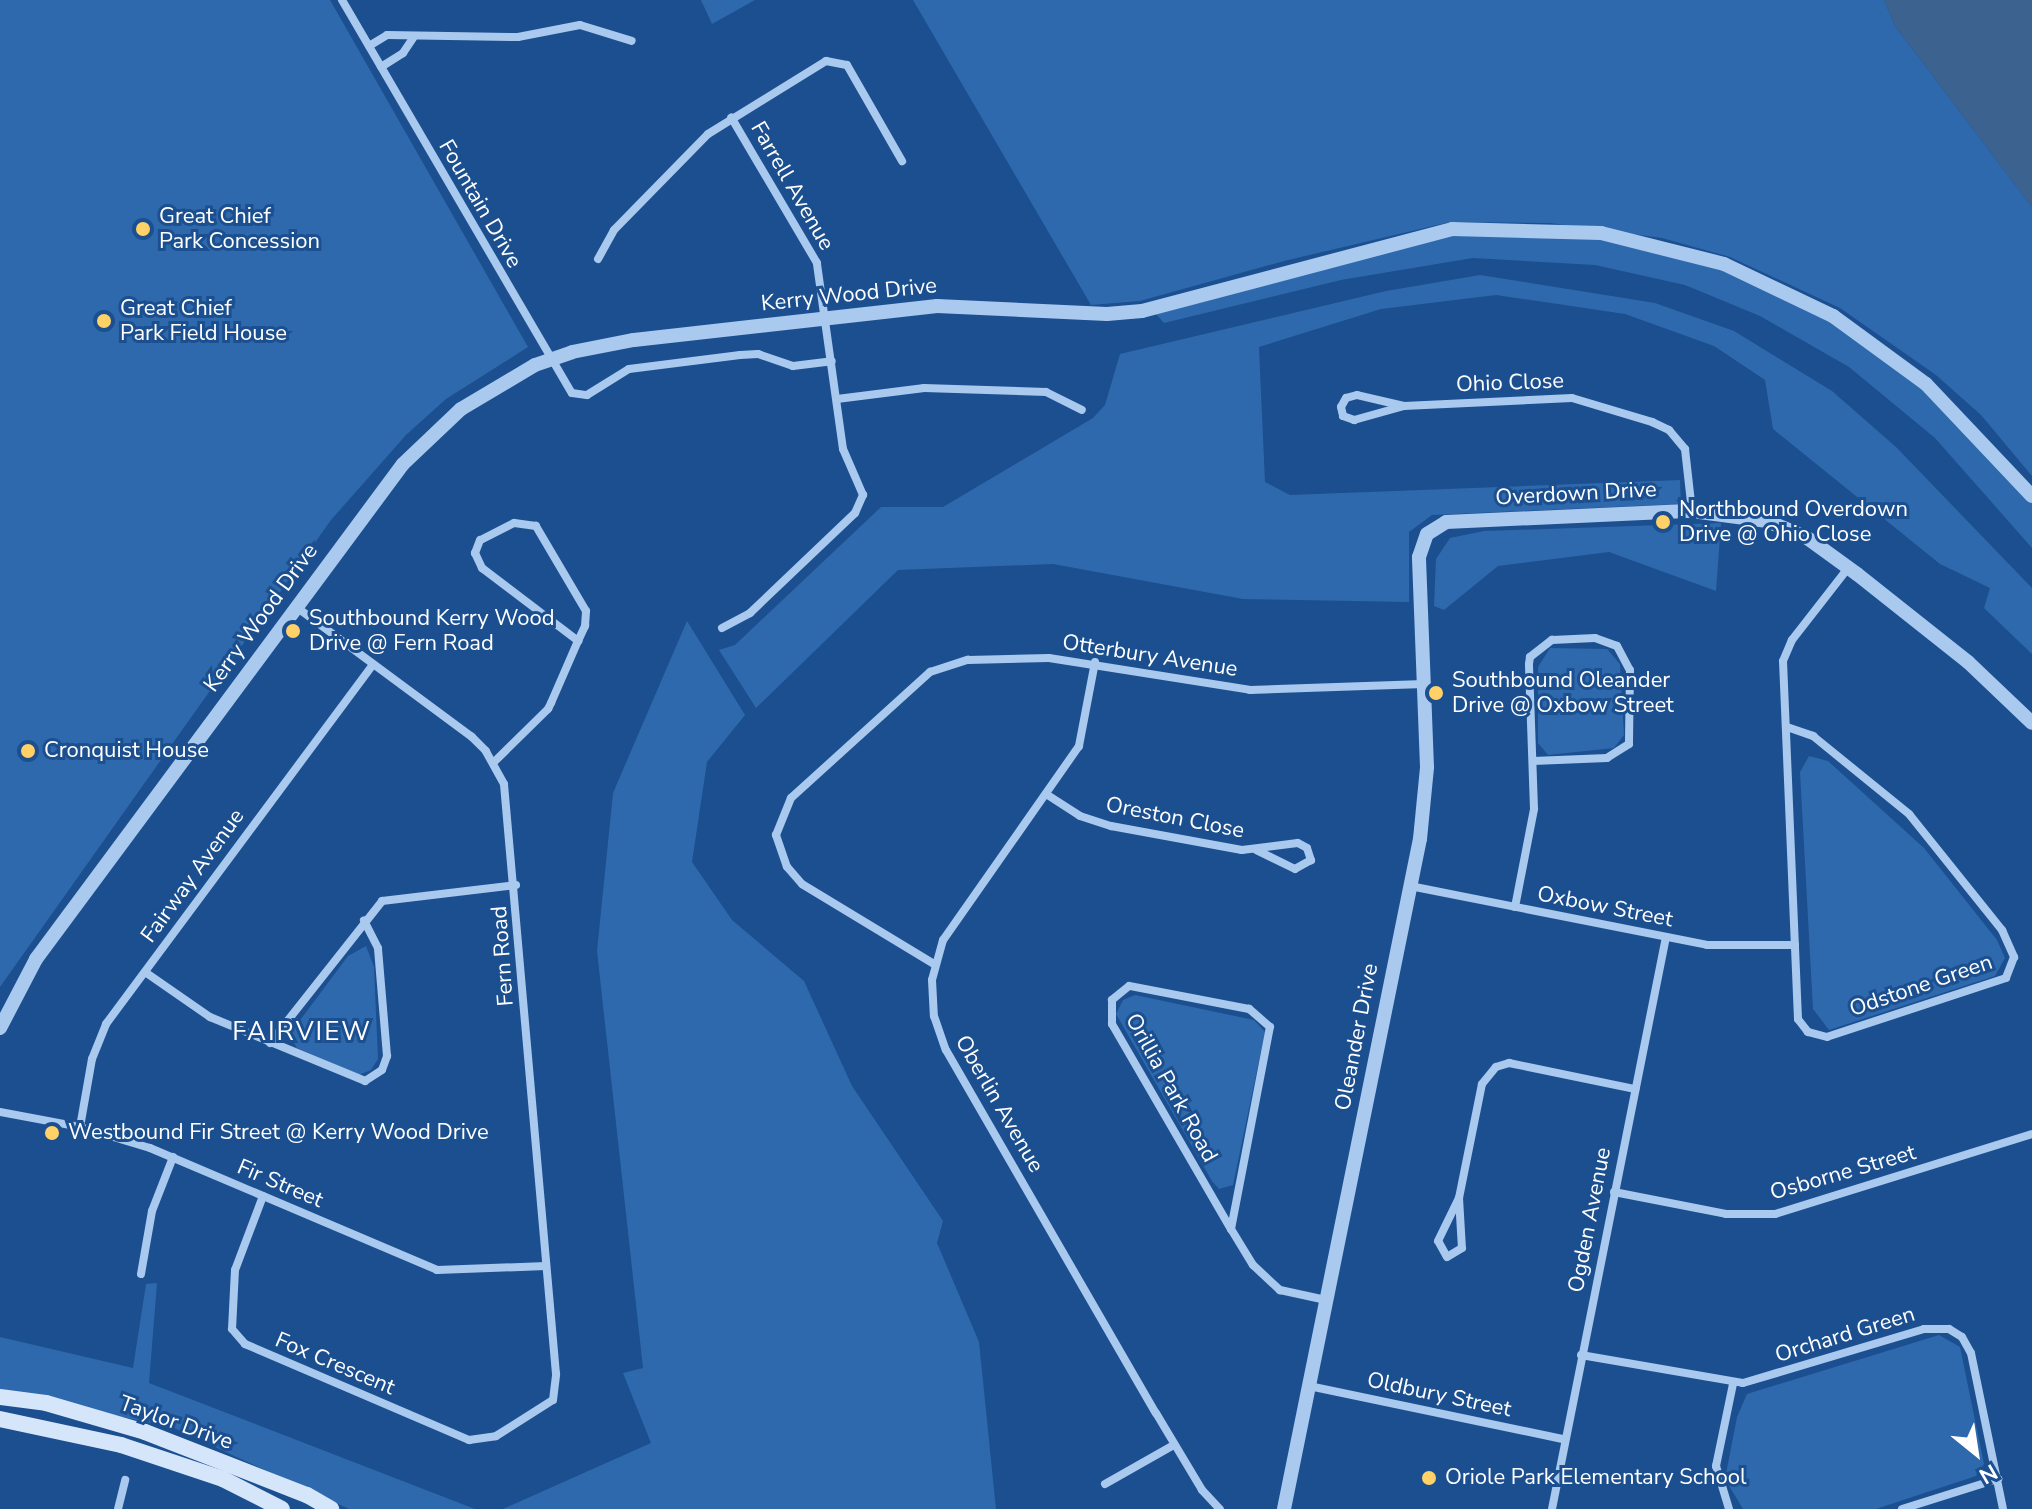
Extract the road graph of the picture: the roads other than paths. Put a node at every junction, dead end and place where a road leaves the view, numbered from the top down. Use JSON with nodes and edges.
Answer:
{"nodes":[{"id":1,"x":342,"y":0,"type":"edge"},
{"id":2,"x":413,"y":38,"type":"junction"},
{"id":3,"x":632,"y":41,"type":"dead end"},
{"id":4,"x":369,"y":46,"type":"junction"},
{"id":5,"x":381,"y":67,"type":"junction"},
{"id":6,"x":731,"y":117,"type":"junction"},
{"id":7,"x":902,"y":161,"type":"dead end"},
{"id":8,"x":598,"y":259,"type":"dead end"},
{"id":9,"x":827,"y":321,"type":"junction"},
{"id":10,"x":548,"y":359,"type":"junction"},
{"id":11,"x":832,"y":361,"type":"junction"},
{"id":12,"x":837,"y":399,"type":"junction"},
{"id":13,"x":1404,"y":406,"type":"junction"},
{"id":14,"x":1082,"y":410,"type":"dead end"},
{"id":15,"x":2032,"y":496,"type":"edge"},
{"id":16,"x":1692,"y":511,"type":"junction"},
{"id":17,"x":1848,"y":568,"type":"junction"},
{"id":18,"x":1419,"y":570,"type":"joint"},
{"id":19,"x":296,"y":607,"type":"junction"},
{"id":20,"x":722,"y":628,"type":"dead end"},
{"id":21,"x":578,"y":641,"type":"junction"},
{"id":22,"x":1095,"y":662,"type":"junction"},
{"id":23,"x":373,"y":664,"type":"junction"},
{"id":24,"x":1424,"y":684,"type":"junction"},
{"id":25,"x":2032,"y":723,"type":"edge"},
{"id":26,"x":1787,"y":727,"type":"junction"},
{"id":27,"x":1533,"y":761,"type":"junction"},
{"id":28,"x":494,"y":762,"type":"junction"},
{"id":29,"x":1046,"y":794,"type":"junction"},
{"id":30,"x":1256,"y":850,"type":"junction"},
{"id":31,"x":516,"y":885,"type":"junction"},
{"id":32,"x":1410,"y":886,"type":"junction"},
{"id":33,"x":1515,"y":907,"type":"junction"},
{"id":34,"x":364,"y":920,"type":"junction"},
{"id":35,"x":1666,"y":937,"type":"junction"},
{"id":36,"x":1795,"y":945,"type":"junction"},
{"id":37,"x":934,"y":964,"type":"junction"},
{"id":38,"x":145,"y":972,"type":"junction"},
{"id":39,"x":0,"y":1028,"type":"edge"},
{"id":40,"x":270,"y":1043,"type":"junction"},
{"id":41,"x":1635,"y":1089,"type":"junction"},
{"id":42,"x":0,"y":1112,"type":"edge"},
{"id":43,"x":80,"y":1127,"type":"junction"},
{"id":44,"x":2032,"y":1134,"type":"edge"},
{"id":45,"x":173,"y":1157,"type":"junction"},
{"id":46,"x":1614,"y":1192,"type":"junction"},
{"id":47,"x":263,"y":1196,"type":"junction"},
{"id":48,"x":1459,"y":1198,"type":"junction"},
{"id":49,"x":1231,"y":1229,"type":"junction"},
{"id":50,"x":546,"y":1266,"type":"junction"},
{"id":51,"x":141,"y":1274,"type":"dead end"},
{"id":52,"x":1326,"y":1300,"type":"junction"},
{"id":53,"x":1581,"y":1355,"type":"junction"},
{"id":54,"x":1733,"y":1384,"type":"junction"},
{"id":55,"x":1309,"y":1386,"type":"junction"},
{"id":56,"x":0,"y":1397,"type":"edge"},
{"id":57,"x":553,"y":1400,"type":"joint"},
{"id":58,"x":0,"y":1419,"type":"edge"},
{"id":59,"x":1563,"y":1439,"type":"junction"},
{"id":60,"x":1174,"y":1445,"type":"junction"},
{"id":61,"x":1998,"y":1479,"type":"junction"},
{"id":62,"x":125,"y":1480,"type":"dead end"},
{"id":63,"x":1105,"y":1484,"type":"dead end"},
{"id":64,"x":118,"y":1509,"type":"edge"},
{"id":65,"x":282,"y":1509,"type":"edge"},
{"id":66,"x":331,"y":1509,"type":"edge"},
{"id":67,"x":1220,"y":1509,"type":"edge"},
{"id":68,"x":1284,"y":1509,"type":"edge"},
{"id":69,"x":1552,"y":1509,"type":"edge"},
{"id":70,"x":1729,"y":1509,"type":"edge"},
{"id":71,"x":1902,"y":1509,"type":"edge"},
{"id":72,"x":2003,"y":1509,"type":"edge"}],
"edges":[{"from":1,"to":4,"type":"street","name":"Fountain Drive"},
{"from":2,"to":3,"type":"street"},
{"from":2,"to":4,"type":"street"},
{"from":2,"to":5,"type":"street"},
{"from":4,"to":5,"type":"street","name":"Fountain Drive"},
{"from":5,"to":10,"type":"street","name":"Fountain Drive"},
{"from":6,"to":7,"type":"street"},
{"from":6,"to":8,"type":"street"},
{"from":6,"to":9,"type":"street","name":"Farrell Avenue"},
{"from":9,"to":10,"type":"street","name":"Kerry Wood Drive"},
{"from":9,"to":11,"type":"street","name":"Farrell Avenue"},
{"from":9,"to":15,"type":"street","name":"Kerry Wood Drive"},
{"from":10,"to":11,"type":"street","name":"Fountain Drive"},
{"from":10,"to":19,"type":"street","name":"Kerry Wood Drive"},
{"from":11,"to":12,"type":"street","name":"Farrell Avenue"},
{"from":12,"to":14,"type":"street"},
{"from":12,"to":20,"type":"street","name":"Farrell Avenue"},
{"from":13,"to":13,"type":"street","name":"Ohio Close"},
{"from":13,"to":16,"type":"street","name":"Ohio Close"},
{"from":16,"to":17,"type":"street","name":"Overdown Drive"},
{"from":16,"to":18,"type":"street","name":"Overdown Drive"},
{"from":17,"to":25,"type":"street","name":"Overdown Drive"},
{"from":17,"to":26,"type":"street","name":"Odstone Green"},
{"from":18,"to":24,"type":"street","name":"Oleander Drive"},
{"from":19,"to":23,"type":"street","name":"Fern Road"},
{"from":19,"to":39,"type":"street","name":"Kerry Wood Drive"},
{"from":21,"to":21,"type":"street"},
{"from":21,"to":28,"type":"street"},
{"from":22,"to":24,"type":"street","name":"Otterbury Avenue"},
{"from":22,"to":29,"type":"street","name":"Oberlin Avenue"},
{"from":22,"to":37,"type":"street","name":"Otterbury Avenue"},
{"from":23,"to":28,"type":"street","name":"Fern Road"},
{"from":23,"to":38,"type":"street","name":"Fairway Avenue"},
{"from":24,"to":32,"type":"street","name":"Oleander Drive"},
{"from":26,"to":36,"type":"street","name":"Odstone Green"},
{"from":26,"to":36,"type":"street","name":"Odstone Green"},
{"from":27,"to":27,"type":"street"},
{"from":27,"to":33,"type":"street"},
{"from":28,"to":31,"type":"street","name":"Fern Road"},
{"from":29,"to":30,"type":"street","name":"Oreston Close"},
{"from":29,"to":37,"type":"street","name":"Oberlin Avenue"},
{"from":30,"to":30,"type":"street","name":"Oreston Close"},
{"from":31,"to":34,"type":"street"},
{"from":31,"to":50,"type":"street","name":"Fern Road"},
{"from":32,"to":33,"type":"street","name":"Oxbow Street"},
{"from":32,"to":52,"type":"street","name":"Oleander Drive"},
{"from":33,"to":35,"type":"street","name":"Oxbow Street"},
{"from":34,"to":40,"type":"street"},
{"from":34,"to":40,"type":"street"},
{"from":35,"to":36,"type":"street","name":"Oxbow Street"},
{"from":35,"to":41,"type":"street","name":"Ogden Avenue"},
{"from":37,"to":60,"type":"street","name":"Oberlin Avenue"},
{"from":38,"to":40,"type":"street"},
{"from":38,"to":43,"type":"street","name":"Fairway Avenue"},
{"from":41,"to":46,"type":"street","name":"Ogden Avenue"},
{"from":41,"to":48,"type":"street"},
{"from":42,"to":43,"type":"street","name":"Fir Street"},
{"from":43,"to":45,"type":"street","name":"Fir Street"},
{"from":44,"to":46,"type":"street","name":"Osborne Street"},
{"from":45,"to":47,"type":"street","name":"Fir Street"},
{"from":45,"to":51,"type":"street"},
{"from":46,"to":53,"type":"street","name":"Ogden Avenue"},
{"from":47,"to":50,"type":"street","name":"Fir Street"},
{"from":47,"to":57,"type":"street","name":"Fox Crescent"},
{"from":48,"to":48,"type":"street"},
{"from":49,"to":49,"type":"street","name":"Orillia Park Road"},
{"from":49,"to":52,"type":"street","name":"Orillia Park Road"},
{"from":50,"to":57,"type":"street","name":"Fern Road"},
{"from":52,"to":55,"type":"street","name":"Oleander Drive"},
{"from":53,"to":54,"type":"street","name":"Orchard Green"},
{"from":53,"to":59,"type":"street","name":"Ogden Avenue"},
{"from":54,"to":61,"type":"street","name":"Orchard Green"},
{"from":54,"to":70,"type":"street"},
{"from":55,"to":59,"type":"street","name":"Oldbury Street"},
{"from":55,"to":68,"type":"street","name":"Oleander Drive"},
{"from":56,"to":66,"type":"main road","name":"Taylor Drive"},
{"from":58,"to":65,"type":"main road","name":"Taylor Drive"},
{"from":59,"to":69,"type":"street","name":"Ogden Avenue"},
{"from":60,"to":63,"type":"street"},
{"from":60,"to":67,"type":"street","name":"Oberlin Avenue"},
{"from":61,"to":71,"type":"street"},
{"from":61,"to":72,"type":"street","name":"Orchard Green"},
{"from":62,"to":64,"type":"street"}]}
